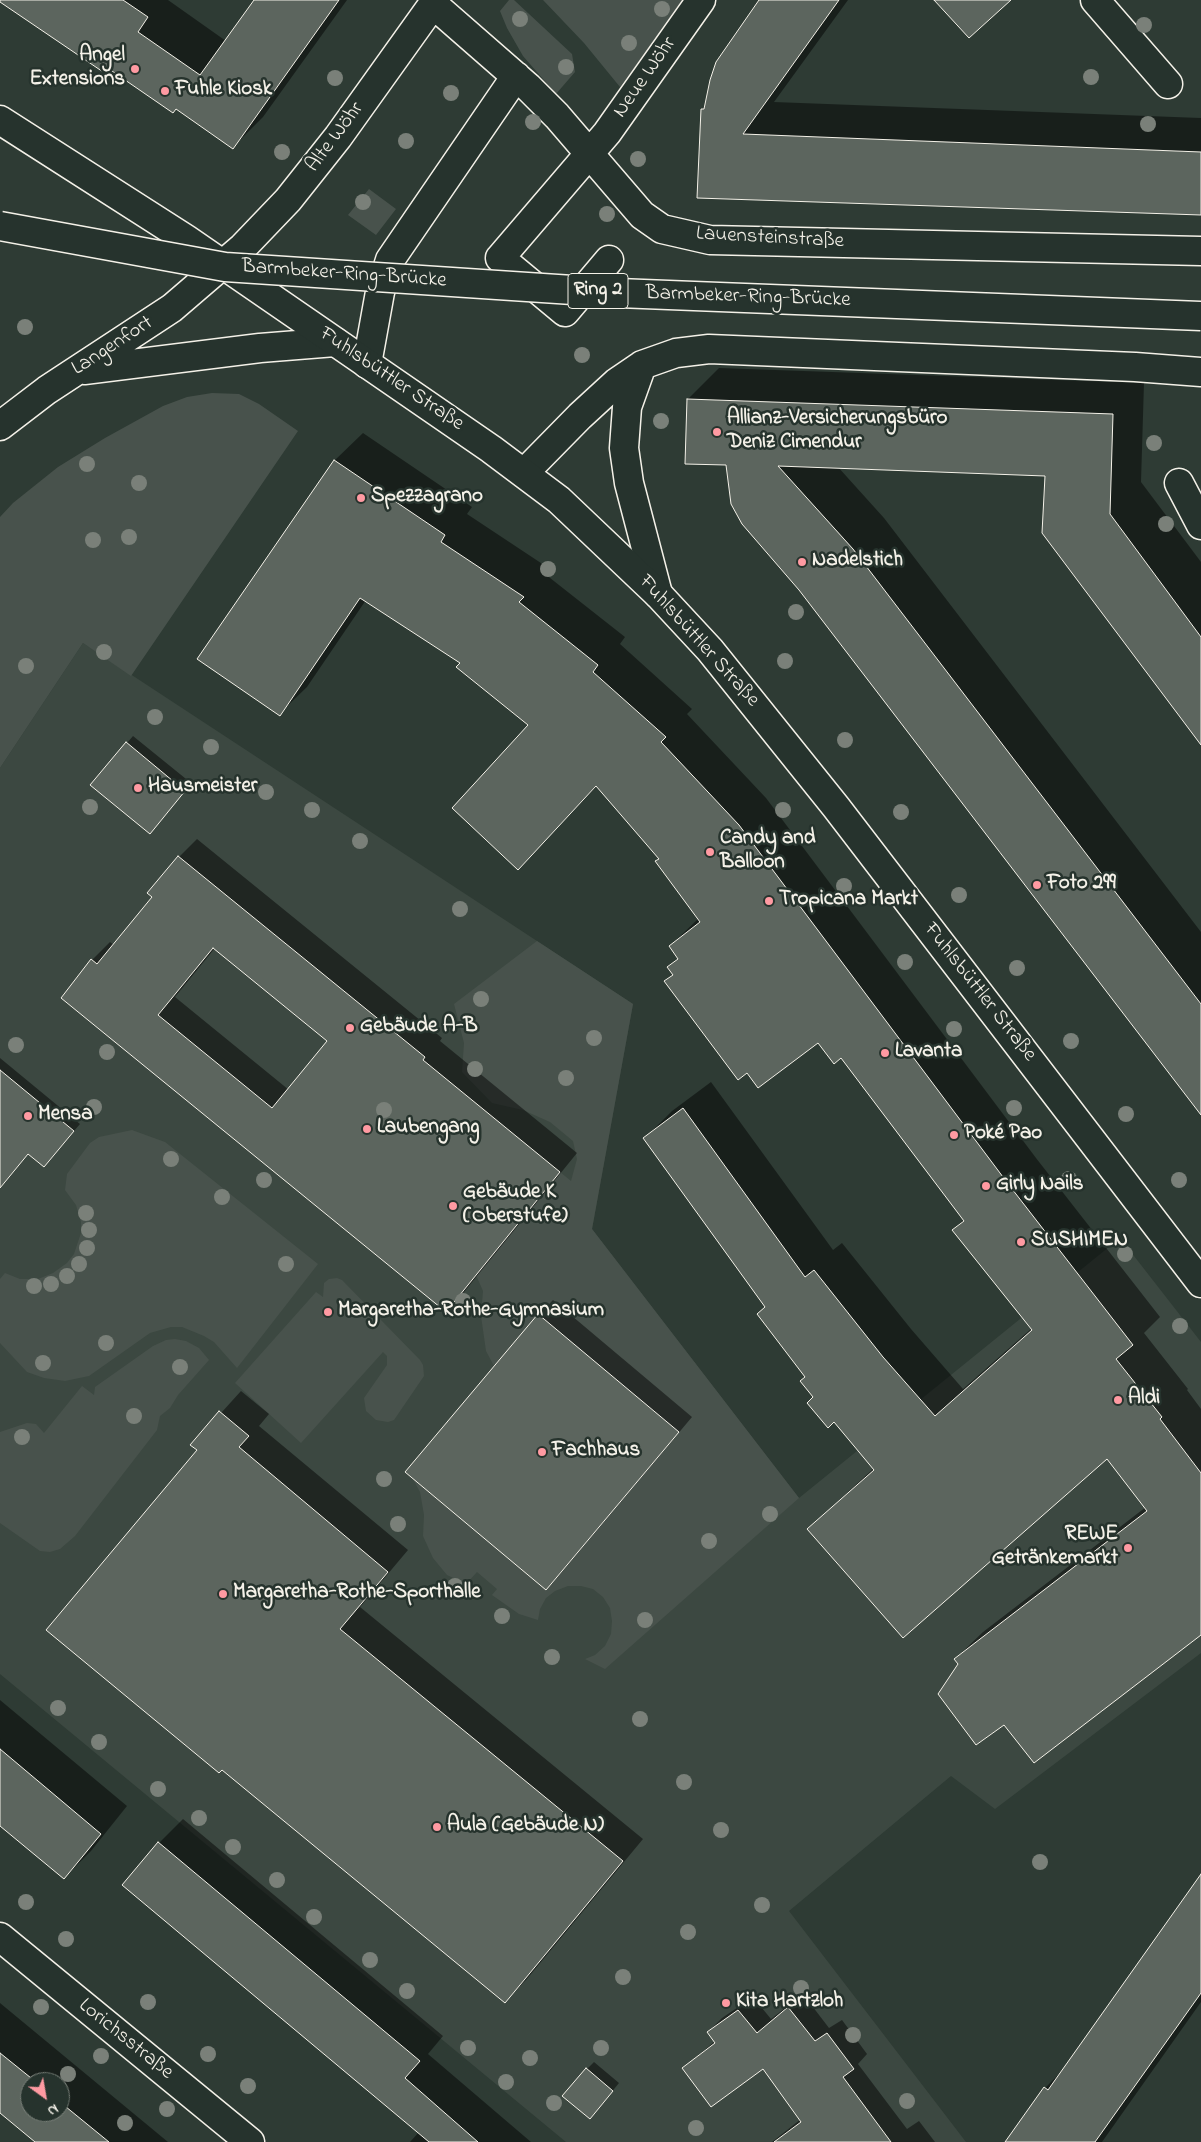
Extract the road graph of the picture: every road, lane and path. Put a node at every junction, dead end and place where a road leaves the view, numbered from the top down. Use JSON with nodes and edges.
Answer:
{"nodes":[{"id":1,"x":701,"y":0,"type":"edge"},
{"id":2,"x":1095,"y":0,"type":"edge"},
{"id":3,"x":434,"y":2,"type":"edge"},
{"id":4,"x":516,"y":76,"type":"junction"},
{"id":5,"x":1168,"y":84,"type":"dead end"},
{"id":6,"x":0,"y":120,"type":"edge"},
{"id":7,"x":589,"y":153,"type":"junction"},
{"id":8,"x":0,"y":226,"type":"edge"},
{"id":9,"x":1201,"y":251,"type":"edge"},
{"id":10,"x":609,"y":260,"type":"dead end"},
{"id":11,"x":223,"y":264,"type":"junction"},
{"id":12,"x":1201,"y":316,"type":"edge"},
{"id":13,"x":335,"y":342,"type":"junction"},
{"id":14,"x":367,"y":364,"type":"junction"},
{"id":15,"x":642,"y":365,"type":"junction"},
{"id":16,"x":77,"y":371,"type":"junction"},
{"id":17,"x":1201,"y":372,"type":"edge"},
{"id":18,"x":0,"y":426,"type":"edge"},
{"id":19,"x":524,"y":473,"type":"junction"},
{"id":20,"x":1179,"y":483,"type":"dead end"},
{"id":21,"x":1201,"y":525,"type":"edge"},
{"id":22,"x":658,"y":594,"type":"junction"},
{"id":23,"x":1201,"y":1283,"type":"edge"},
{"id":24,"x":0,"y":1937,"type":"edge"},
{"id":25,"x":250,"y":2142,"type":"edge"}],
"edges":[{"from":1,"to":7,"type":"street","name":"Neue Wöhr"},
{"from":2,"to":5,"type":"street"},
{"from":3,"to":4,"type":"street","name":"Lauensteinstraße"},
{"from":3,"to":11,"type":"street","name":"Alte Wöhr"},
{"from":4,"to":7,"type":"street","name":"Lauensteinstraße"},
{"from":4,"to":14,"type":"street"},
{"from":6,"to":11,"type":"street","name":"Fuhlsbüttler Straße"},
{"from":7,"to":9,"type":"street","name":"Lauensteinstraße"},
{"from":7,"to":10,"type":"street","name":"Neue Wöhr"},
{"from":8,"to":12,"type":"street","name":"Barmbeker-Ring-Brücke","number":"Ring 2","bridge":true},
{"from":11,"to":13,"type":"street","name":"Fuhlsbüttler Straße"},
{"from":11,"to":16,"type":"street","name":"Langenfort"},
{"from":13,"to":14,"type":"street","name":"Fuhlsbüttler Straße"},
{"from":13,"to":16,"type":"street"},
{"from":14,"to":19,"type":"street","name":"Fuhlsbüttler Straße"},
{"from":15,"to":17,"type":"street"},
{"from":15,"to":19,"type":"street"},
{"from":15,"to":22,"type":"street"},
{"from":16,"to":18,"type":"street","name":"Langenfort"},
{"from":19,"to":22,"type":"street","name":"Fuhlsbüttler Straße"},
{"from":20,"to":21,"type":"street"},
{"from":22,"to":23,"type":"street","name":"Fuhlsbüttler Straße"},
{"from":24,"to":25,"type":"street","name":"Lorichsstraße"}]}
